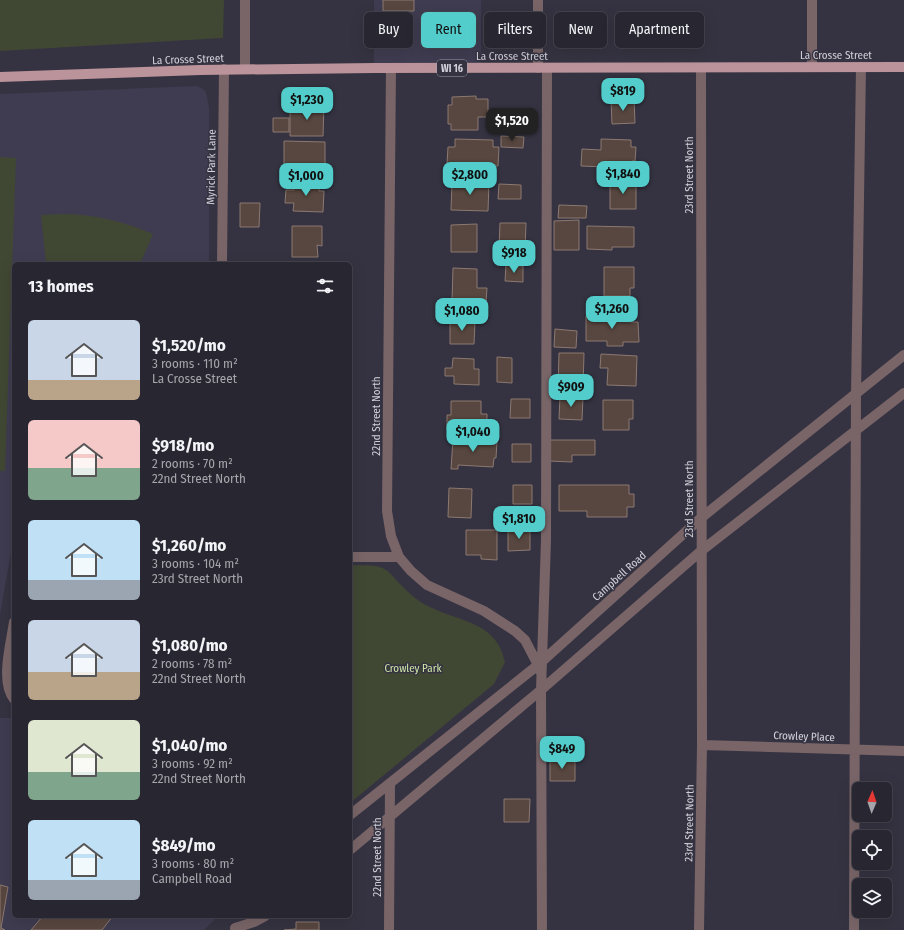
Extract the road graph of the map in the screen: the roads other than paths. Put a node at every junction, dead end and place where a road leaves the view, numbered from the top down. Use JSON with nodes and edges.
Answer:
{"nodes":[{"id":1,"x":244,"y":0,"type":"edge"},
{"id":2,"x":538,"y":0,"type":"edge"},
{"id":3,"x":812,"y":0,"type":"edge"},
{"id":4,"x":812,"y":67,"type":"junction"},
{"id":5,"x":860,"y":67,"type":"junction"},
{"id":6,"x":391,"y":68,"type":"junction"},
{"id":7,"x":542,"y":68,"type":"junction"},
{"id":8,"x":700,"y":68,"type":"junction"},
{"id":9,"x":904,"y":68,"type":"edge"},
{"id":10,"x":246,"y":69,"type":"junction"},
{"id":11,"x":224,"y":70,"type":"junction"},
{"id":12,"x":0,"y":77,"type":"edge"},
{"id":13,"x":222,"y":262,"type":"edge"},
{"id":14,"x":904,"y":354,"type":"edge"},
{"id":15,"x":904,"y":393,"type":"edge"},
{"id":16,"x":856,"y":395,"type":"junction"},
{"id":17,"x":856,"y":431,"type":"junction"},
{"id":18,"x":701,"y":518,"type":"junction"},
{"id":19,"x":701,"y":551,"type":"junction"},
{"id":20,"x":352,"y":557,"type":"edge"},
{"id":21,"x":399,"y":557,"type":"junction"},
{"id":22,"x":12,"y":635,"type":"edge"},
{"id":23,"x":540,"y":664,"type":"junction"},
{"id":24,"x":542,"y":690,"type":"junction"},
{"id":25,"x":12,"y":696,"type":"edge"},
{"id":26,"x":702,"y":745,"type":"junction"},
{"id":27,"x":855,"y":750,"type":"junction"},
{"id":28,"x":904,"y":752,"type":"edge"},
{"id":29,"x":390,"y":784,"type":"junction"},
{"id":30,"x":352,"y":813,"type":"edge"},
{"id":31,"x":389,"y":816,"type":"junction"},
{"id":32,"x":352,"y":848,"type":"edge"},
{"id":33,"x":241,"y":918,"type":"edge"},
{"id":34,"x":261,"y":918,"type":"edge"},
{"id":35,"x":234,"y":929,"type":"edge"},
{"id":36,"x":389,"y":930,"type":"edge"},
{"id":37,"x":542,"y":930,"type":"edge"},
{"id":38,"x":699,"y":930,"type":"edge"},
{"id":39,"x":854,"y":930,"type":"edge"}],
"edges":[{"from":1,"to":10,"type":"street"},
{"from":2,"to":7,"type":"street"},
{"from":3,"to":4,"type":"street"},
{"from":4,"to":5,"type":"main road","name":"La Crosse Street","number":"WI 16"},
{"from":4,"to":8,"type":"main road","name":"La Crosse Street","number":"WI 16"},
{"from":5,"to":9,"type":"main road","name":"La Crosse Street","number":"WI 16"},
{"from":5,"to":16,"type":"street"},
{"from":6,"to":7,"type":"main road","name":"La Crosse Street","number":"WI 16"},
{"from":6,"to":10,"type":"main road","name":"La Crosse Street","number":"WI 16"},
{"from":6,"to":21,"type":"street","name":"22nd Street North"},
{"from":7,"to":8,"type":"main road","name":"La Crosse Street","number":"WI 16"},
{"from":7,"to":23,"type":"street"},
{"from":8,"to":18,"type":"street","name":"23rd Street North"},
{"from":10,"to":11,"type":"main road","name":"La Crosse Street","number":"WI 16"},
{"from":11,"to":12,"type":"main road","name":"La Crosse Street","number":"WI 16"},
{"from":11,"to":13,"type":"street","name":"Myrick Park Lane"},
{"from":14,"to":16,"type":"street","name":"Campbell Road"},
{"from":15,"to":17,"type":"street"},
{"from":16,"to":17,"type":"street"},
{"from":16,"to":18,"type":"street","name":"Campbell Road"},
{"from":17,"to":19,"type":"street"},
{"from":17,"to":27,"type":"street"},
{"from":18,"to":19,"type":"street","name":"23rd Street North"},
{"from":18,"to":23,"type":"street","name":"Campbell Road"},
{"from":19,"to":24,"type":"street"},
{"from":19,"to":26,"type":"street","name":"23rd Street North"},
{"from":20,"to":21,"type":"street"},
{"from":21,"to":23,"type":"street","name":"22nd Street North"},
{"from":22,"to":25,"type":"street"},
{"from":23,"to":24,"type":"street","name":"22nd Street North"},
{"from":23,"to":29,"type":"street","name":"Campbell Road"},
{"from":24,"to":31,"type":"street"},
{"from":24,"to":37,"type":"street","name":"22nd Street North"},
{"from":26,"to":27,"type":"street","name":"Crowley Place"},
{"from":26,"to":38,"type":"street","name":"23rd Street North"},
{"from":27,"to":28,"type":"street","name":"Crowley Place"},
{"from":27,"to":39,"type":"street"},
{"from":29,"to":30,"type":"street","name":"Campbell Road"},
{"from":29,"to":31,"type":"street","name":"22nd Street North"},
{"from":31,"to":32,"type":"street"},
{"from":31,"to":36,"type":"street","name":"22nd Street North"},
{"from":33,"to":35,"type":"street"},
{"from":34,"to":35,"type":"street"}]}
